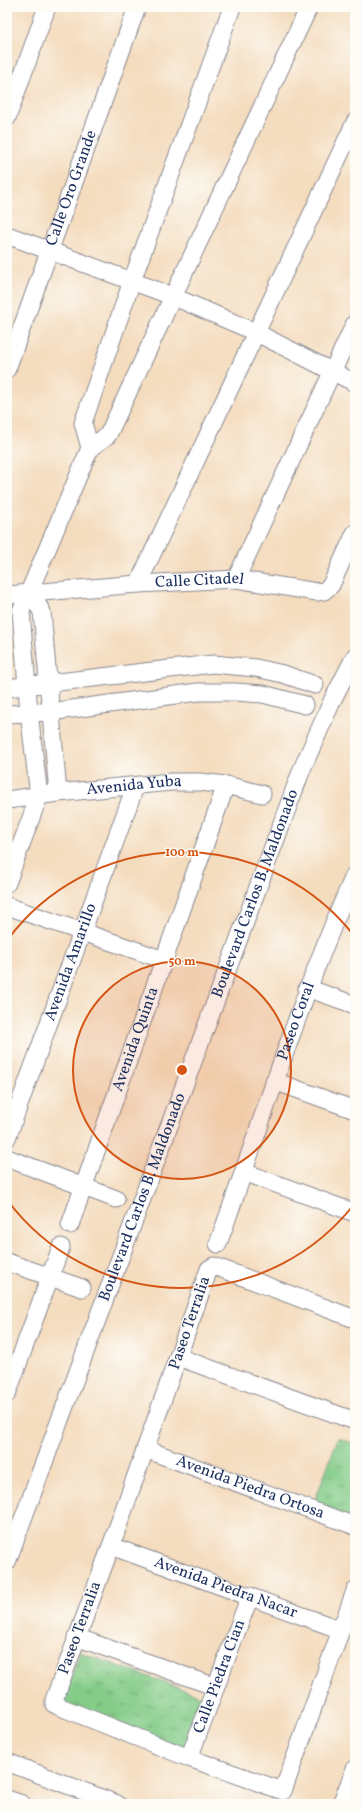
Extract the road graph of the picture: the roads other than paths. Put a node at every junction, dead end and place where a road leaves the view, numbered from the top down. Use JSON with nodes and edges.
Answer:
{"nodes":[{"id":1,"x":47,"y":7,"type":"edge"},
{"id":2,"x":137,"y":7,"type":"edge"},
{"id":3,"x":232,"y":7,"type":"edge"},
{"id":4,"x":309,"y":7,"type":"edge"},
{"id":5,"x":7,"y":118,"type":"edge"},
{"id":6,"x":355,"y":122,"type":"edge"},
{"id":7,"x":7,"y":234,"type":"edge"},
{"id":8,"x":49,"y":250,"type":"junction"},
{"id":9,"x":132,"y":281,"type":"junction"},
{"id":10,"x":172,"y":296,"type":"junction"},
{"id":11,"x":355,"y":323,"type":"edge"},
{"id":12,"x":255,"y":332,"type":"junction"},
{"id":13,"x":7,"y":369,"type":"edge"},
{"id":14,"x":332,"y":372,"type":"junction"},
{"id":15,"x":355,"y":383,"type":"edge"},
{"id":16,"x":90,"y":448,"type":"junction"},
{"id":17,"x":355,"y":533,"type":"edge"},
{"id":18,"x":236,"y":579,"type":"junction"},
{"id":19,"x":138,"y":584,"type":"junction"},
{"id":20,"x":30,"y":592,"type":"junction"},
{"id":21,"x":7,"y":595,"type":"edge"},
{"id":22,"x":355,"y":656,"type":"edge"},
{"id":23,"x":48,"y":684,"type":"junction"},
{"id":24,"x":315,"y":685,"type":"dead end"},
{"id":25,"x":27,"y":686,"type":"junction"},
{"id":26,"x":7,"y":688,"type":"edge"},
{"id":27,"x":304,"y":705,"type":"dead end"},
{"id":28,"x":29,"y":712,"type":"junction"},
{"id":29,"x":50,"y":712,"type":"junction"},
{"id":30,"x":7,"y":714,"type":"edge"},
{"id":31,"x":226,"y":785,"type":"junction"},
{"id":32,"x":135,"y":787,"type":"junction"},
{"id":33,"x":58,"y":793,"type":"junction"},
{"id":34,"x":262,"y":794,"type":"dead end"},
{"id":35,"x":39,"y":796,"type":"junction"},
{"id":36,"x":7,"y":800,"type":"edge"},
{"id":37,"x":355,"y":874,"type":"edge"},
{"id":38,"x":7,"y":883,"type":"edge"},
{"id":39,"x":350,"y":896,"type":"edge"},
{"id":40,"x":7,"y":906,"type":"edge"},
{"id":41,"x":82,"y":932,"type":"junction"},
{"id":42,"x":164,"y":960,"type":"junction"},
{"id":43,"x":307,"y":988,"type":"junction"},
{"id":44,"x":355,"y":1005,"type":"edge"},
{"id":45,"x":274,"y":1081,"type":"junction"},
{"id":46,"x":355,"y":1110,"type":"edge"},
{"id":47,"x":7,"y":1138,"type":"edge"},
{"id":48,"x":7,"y":1158,"type":"edge"},
{"id":49,"x":244,"y":1172,"type":"junction"},
{"id":50,"x":84,"y":1187,"type":"junction"},
{"id":51,"x":116,"y":1199,"type":"dead end"},
{"id":52,"x":355,"y":1213,"type":"edge"},
{"id":53,"x":70,"y":1226,"type":"dead end"},
{"id":54,"x":218,"y":1244,"type":"dead end"},
{"id":55,"x":61,"y":1247,"type":"dead end"},
{"id":56,"x":7,"y":1262,"type":"edge"},
{"id":57,"x":50,"y":1276,"type":"junction"},
{"id":58,"x":82,"y":1288,"type":"dead end"},
{"id":59,"x":355,"y":1319,"type":"edge"},
{"id":60,"x":178,"y":1357,"type":"junction"},
{"id":61,"x":7,"y":1394,"type":"edge"},
{"id":62,"x":355,"y":1421,"type":"edge"},
{"id":63,"x":145,"y":1449,"type":"junction"},
{"id":64,"x":355,"y":1526,"type":"edge"},
{"id":65,"x":111,"y":1546,"type":"junction"},
{"id":66,"x":7,"y":1562,"type":"edge"},
{"id":67,"x":355,"y":1591,"type":"edge"},
{"id":68,"x":250,"y":1596,"type":"junction"},
{"id":69,"x":341,"y":1630,"type":"junction"},
{"id":70,"x":76,"y":1637,"type":"junction"},
{"id":71,"x":216,"y":1687,"type":"junction"},
{"id":72,"x":189,"y":1758,"type":"junction"},
{"id":73,"x":7,"y":1762,"type":"edge"},
{"id":74,"x":355,"y":1769,"type":"edge"},
{"id":75,"x":7,"y":1799,"type":"edge"},
{"id":76,"x":22,"y":1804,"type":"edge"},
{"id":77,"x":117,"y":1804,"type":"edge"},
{"id":78,"x":341,"y":1804,"type":"edge"}],
"edges":[{"from":1,"to":5,"type":"street"},
{"from":2,"to":8,"type":"street","name":"Calle Oro Grande"},
{"from":3,"to":9,"type":"street"},
{"from":4,"to":10,"type":"street"},
{"from":6,"to":12,"type":"street"},
{"from":7,"to":8,"type":"street"},
{"from":8,"to":9,"type":"street"},
{"from":8,"to":13,"type":"street","name":"Calle Oro Grande"},
{"from":9,"to":10,"type":"street"},
{"from":9,"to":16,"type":"street"},
{"from":10,"to":12,"type":"street"},
{"from":10,"to":16,"type":"street"},
{"from":11,"to":14,"type":"street"},
{"from":12,"to":14,"type":"street"},
{"from":12,"to":19,"type":"street"},
{"from":14,"to":15,"type":"street"},
{"from":14,"to":18,"type":"street"},
{"from":16,"to":20,"type":"street"},
{"from":17,"to":18,"type":"street","name":"Calle Citadel"},
{"from":18,"to":19,"type":"street","name":"Calle Citadel"},
{"from":19,"to":20,"type":"street","name":"Calle Citadel"},
{"from":20,"to":21,"type":"street","name":"Calle Citadel"},
{"from":20,"to":23,"type":"street"},
{"from":20,"to":25,"type":"street"},
{"from":22,"to":66,"type":"street","name":"Boulevard Carlos B. Maldonado"},
{"from":23,"to":24,"type":"street"},
{"from":23,"to":25,"type":"street"},
{"from":23,"to":29,"type":"street"},
{"from":25,"to":26,"type":"street"},
{"from":25,"to":28,"type":"street"},
{"from":27,"to":29,"type":"street"},
{"from":28,"to":29,"type":"street"},
{"from":28,"to":30,"type":"street"},
{"from":28,"to":35,"type":"street"},
{"from":29,"to":33,"type":"street"},
{"from":31,"to":32,"type":"street","name":"Avenida Yuba"},
{"from":31,"to":34,"type":"street","name":"Avenida Yuba"},
{"from":31,"to":42,"type":"street","name":"Avenida Quinta"},
{"from":32,"to":33,"type":"street","name":"Avenida Yuba"},
{"from":32,"to":41,"type":"street","name":"Avenida Amarillo"},
{"from":33,"to":35,"type":"street","name":"Avenida Yuba"},
{"from":35,"to":36,"type":"street","name":"Avenida Yuba"},
{"from":35,"to":38,"type":"street"},
{"from":37,"to":39,"type":"street","name":"Paseo Coral"},
{"from":39,"to":43,"type":"street","name":"Paseo Coral"},
{"from":40,"to":41,"type":"street"},
{"from":41,"to":42,"type":"street"},
{"from":41,"to":47,"type":"street","name":"Avenida Amarillo"},
{"from":42,"to":50,"type":"street","name":"Avenida Quinta"},
{"from":43,"to":44,"type":"street"},
{"from":43,"to":45,"type":"street","name":"Paseo Coral"},
{"from":45,"to":46,"type":"street"},
{"from":45,"to":49,"type":"street","name":"Paseo Coral"},
{"from":48,"to":50,"type":"street"},
{"from":49,"to":52,"type":"street"},
{"from":49,"to":54,"type":"street","name":"Paseo Coral"},
{"from":50,"to":51,"type":"street"},
{"from":50,"to":53,"type":"street","name":"Avenida Quinta"},
{"from":55,"to":57,"type":"street"},
{"from":56,"to":57,"type":"street"},
{"from":57,"to":58,"type":"street"},
{"from":57,"to":61,"type":"street"},
{"from":59,"to":60,"type":"street","name":"Paseo Terralia"},
{"from":60,"to":62,"type":"street"},
{"from":60,"to":63,"type":"street","name":"Paseo Terralia"},
{"from":63,"to":64,"type":"street","name":"Avenida Piedra Ortosa"},
{"from":63,"to":65,"type":"street","name":"Paseo Terralia"},
{"from":65,"to":68,"type":"street","name":"Avenida Piedra Nacar"},
{"from":65,"to":70,"type":"street","name":"Paseo Terralia"},
{"from":67,"to":69,"type":"street","name":"Paseo Terralia"},
{"from":68,"to":69,"type":"street","name":"Avenida Piedra Nacar"},
{"from":68,"to":71,"type":"street","name":"Calle Piedra Cian"},
{"from":69,"to":72,"type":"street","name":"Paseo Terralia"},
{"from":70,"to":71,"type":"street"},
{"from":70,"to":72,"type":"street","name":"Paseo Terralia"},
{"from":71,"to":72,"type":"street","name":"Calle Piedra Cian"},
{"from":73,"to":77,"type":"street"},
{"from":74,"to":78,"type":"street"},
{"from":75,"to":76,"type":"street"}]}
